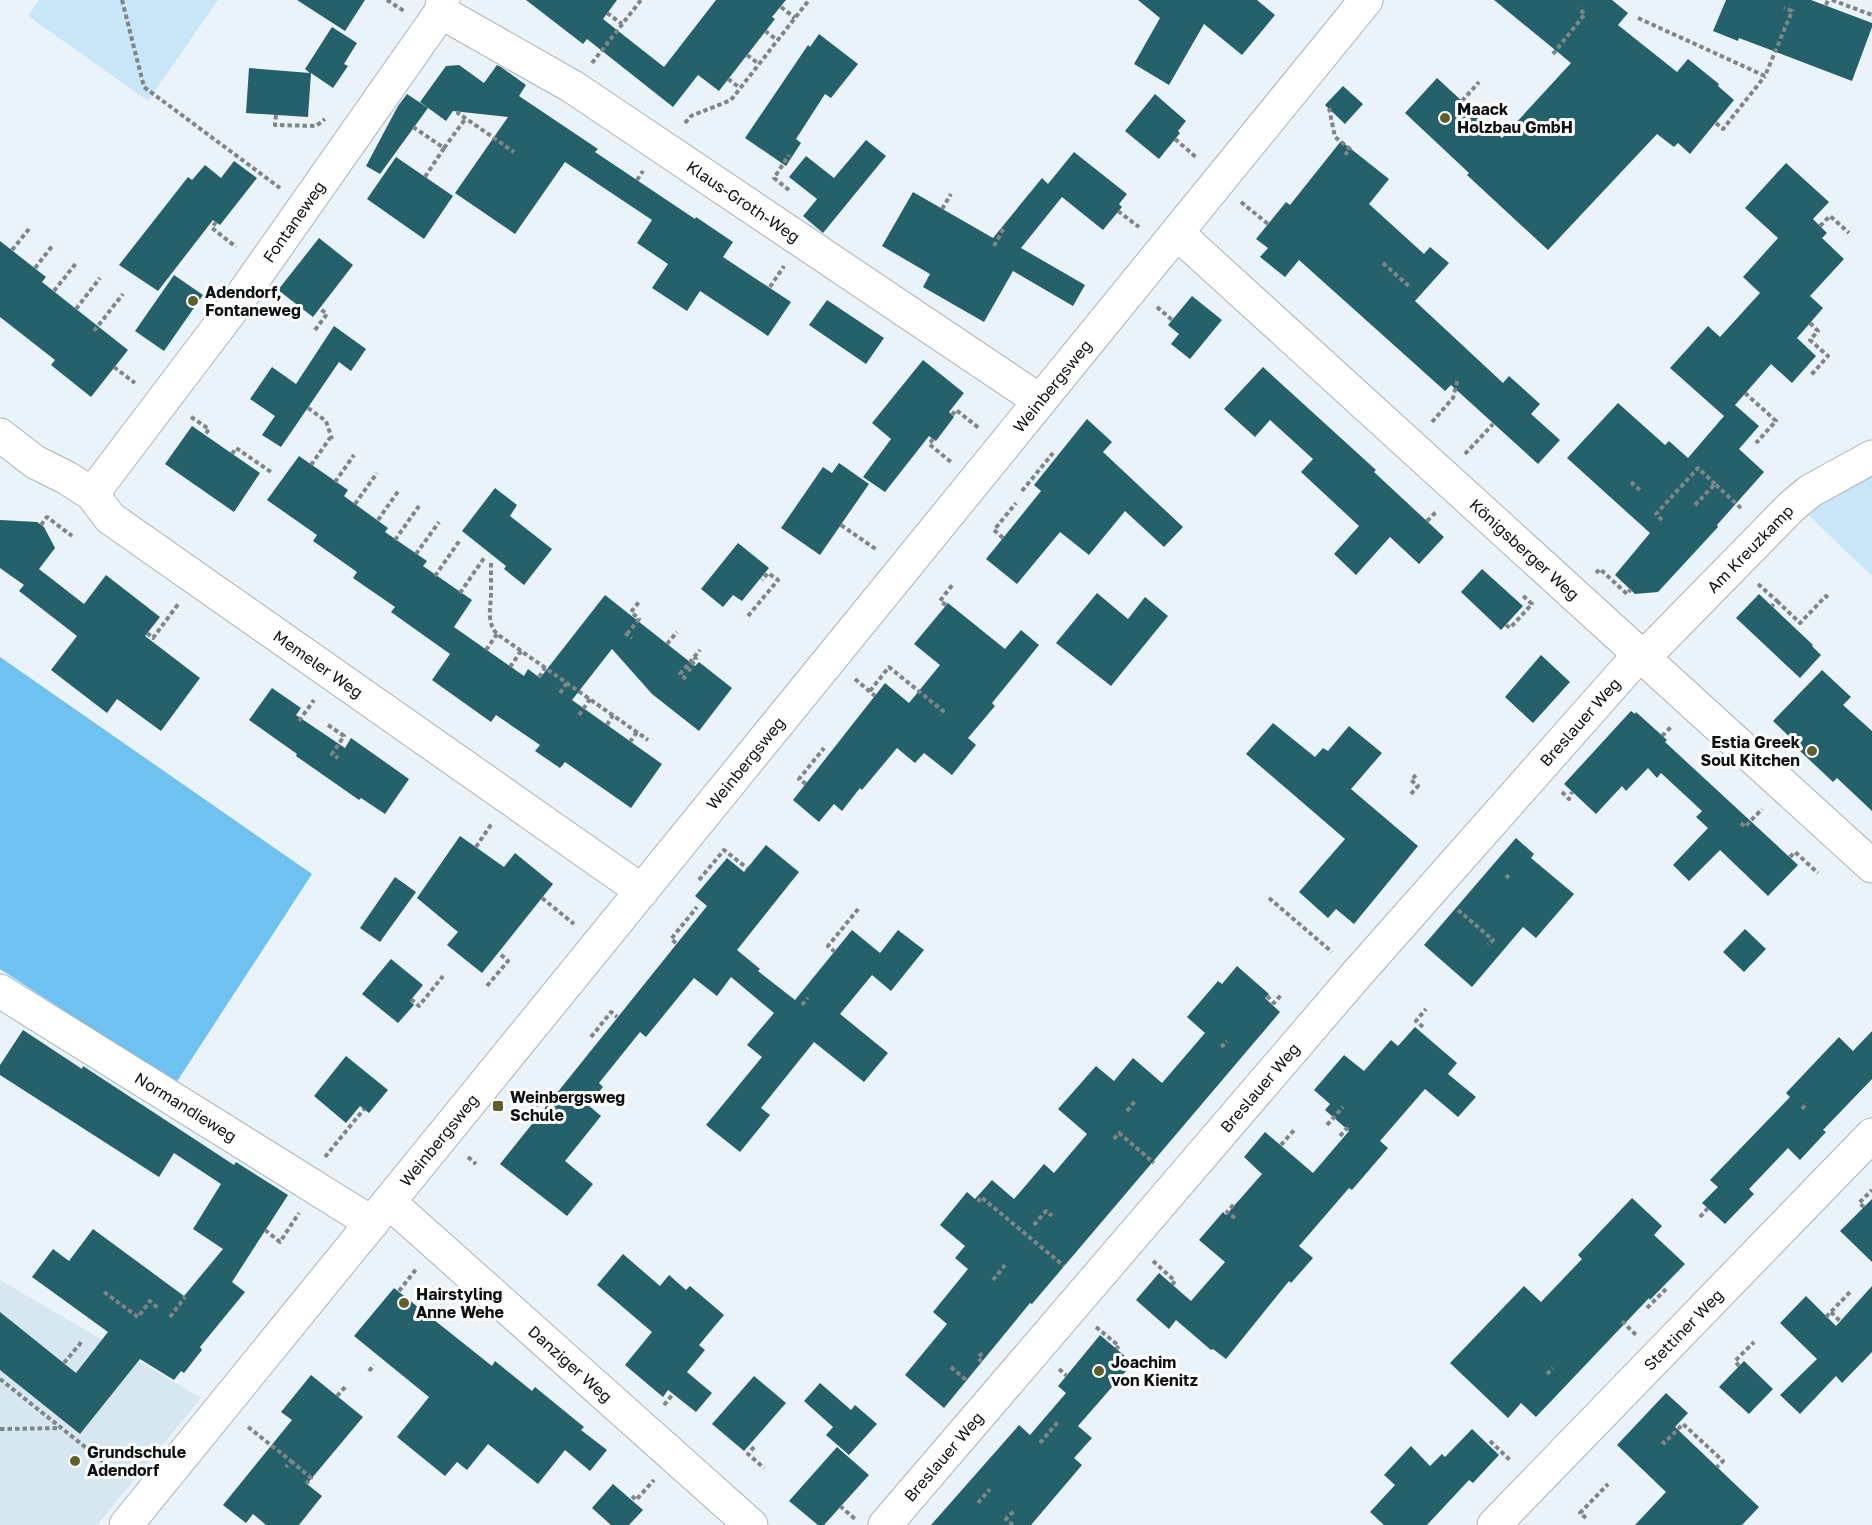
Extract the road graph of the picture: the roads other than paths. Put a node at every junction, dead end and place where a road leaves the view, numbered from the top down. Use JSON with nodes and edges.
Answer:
{"nodes":[{"id":1,"x":1366,"y":0,"type":"edge"},
{"id":2,"x":442,"y":6,"type":"edge"},
{"id":3,"x":1177,"y":233,"type":"junction"},
{"id":4,"x":1040,"y":401,"type":"junction"},
{"id":5,"x":0,"y":435,"type":"edge"},
{"id":6,"x":1872,"y":457,"type":"edge"},
{"id":7,"x":92,"y":495,"type":"junction"},
{"id":8,"x":1641,"y":656,"type":"junction"},
{"id":9,"x":1872,"y":866,"type":"edge"},
{"id":10,"x":642,"y":891,"type":"junction"},
{"id":11,"x":0,"y":991,"type":"edge"},
{"id":12,"x":1872,"y":1135,"type":"edge"},
{"id":13,"x":380,"y":1212,"type":"junction"},
{"id":14,"x":126,"y":1525,"type":"edge"},
{"id":15,"x":751,"y":1525,"type":"edge"},
{"id":16,"x":885,"y":1525,"type":"edge"},
{"id":17,"x":1494,"y":1525,"type":"edge"}],
"edges":[{"from":1,"to":3,"type":"street","name":"Weinbergsweg"},
{"from":2,"to":4,"type":"street","name":"Klaus-Groth-Weg"},
{"from":2,"to":7,"type":"street","name":"Fontaneweg"},
{"from":3,"to":4,"type":"street","name":"Weinbergsweg"},
{"from":3,"to":8,"type":"street","name":"Königsberger Weg"},
{"from":4,"to":10,"type":"street","name":"Weinbergsweg"},
{"from":5,"to":7,"type":"street","name":"Memeler Weg"},
{"from":6,"to":8,"type":"street","name":"Am Kreuzkamp"},
{"from":7,"to":10,"type":"street","name":"Memeler Weg"},
{"from":8,"to":9,"type":"street","name":"Königsberger Weg"},
{"from":8,"to":16,"type":"street","name":"Breslauer Weg"},
{"from":10,"to":13,"type":"street","name":"Weinbergsweg"},
{"from":11,"to":13,"type":"street","name":"Normandieweg"},
{"from":12,"to":17,"type":"street","name":"Stettiner Weg"},
{"from":13,"to":14,"type":"street","name":"Weinbergsweg"},
{"from":13,"to":15,"type":"street","name":"Danziger Weg"}]}
